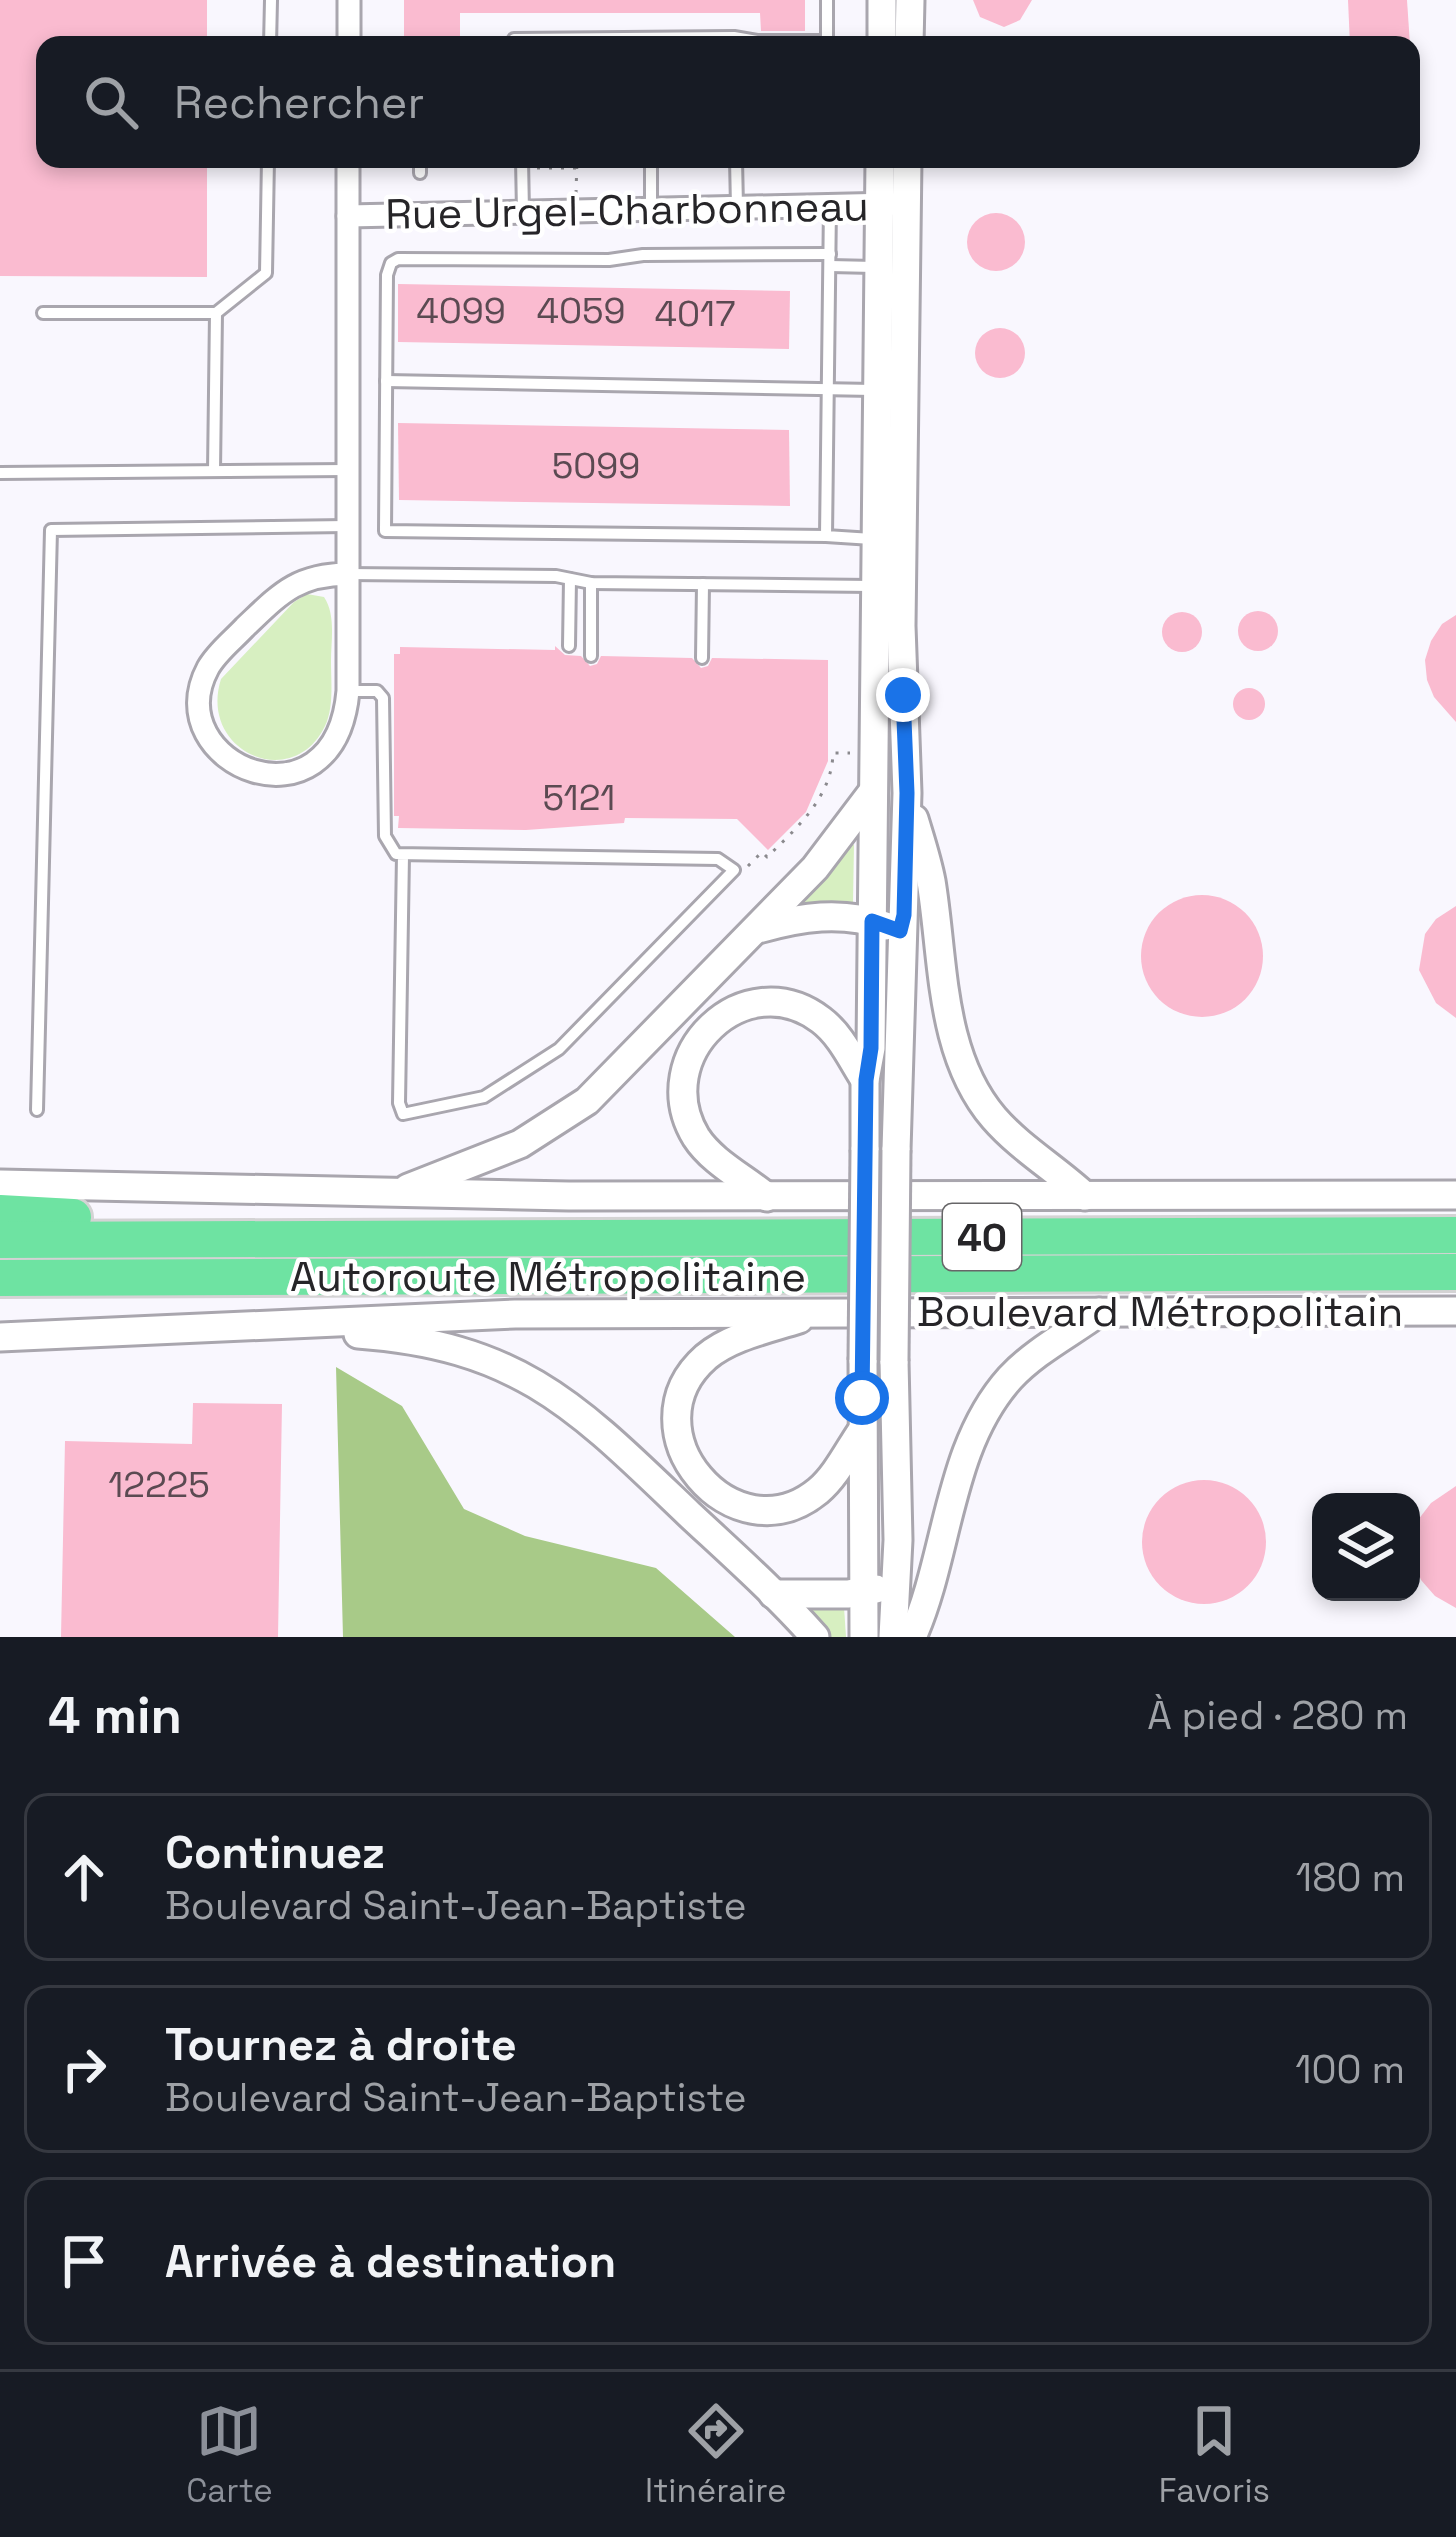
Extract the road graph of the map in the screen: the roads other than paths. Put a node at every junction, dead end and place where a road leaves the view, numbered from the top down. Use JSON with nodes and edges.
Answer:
{"nodes":[{"id":1,"x":271,"y":0,"type":"edge"},
{"id":2,"x":349,"y":0,"type":"edge"},
{"id":3,"x":827,"y":0,"type":"edge"},
{"id":4,"x":883,"y":0,"type":"edge"},
{"id":5,"x":910,"y":0,"type":"edge"},
{"id":6,"x":270,"y":36,"type":"edge"},
{"id":7,"x":349,"y":36,"type":"edge"},
{"id":8,"x":827,"y":36,"type":"edge"},
{"id":9,"x":882,"y":36,"type":"edge"},
{"id":10,"x":909,"y":36,"type":"edge"},
{"id":11,"x":268,"y":168,"type":"edge"},
{"id":12,"x":348,"y":168,"type":"edge"},
{"id":13,"x":522,"y":168,"type":"edge"},
{"id":14,"x":651,"y":168,"type":"edge"},
{"id":15,"x":736,"y":168,"type":"edge"},
{"id":16,"x":883,"y":168,"type":"edge"},
{"id":17,"x":904,"y":168,"type":"edge"},
{"id":18,"x":893,"y":204,"type":"junction"},
{"id":19,"x":830,"y":205,"type":"junction"},
{"id":20,"x":737,"y":207,"type":"junction"},
{"id":21,"x":651,"y":209,"type":"junction"},
{"id":22,"x":523,"y":212,"type":"junction"},
{"id":23,"x":348,"y":216,"type":"junction"},
{"id":24,"x":830,"y":260,"type":"junction"},
{"id":25,"x":879,"y":267,"type":"junction"},
{"id":26,"x":43,"y":313,"type":"dead end"},
{"id":27,"x":216,"y":313,"type":"junction"},
{"id":28,"x":386,"y":381,"type":"junction"},
{"id":29,"x":878,"y":389,"type":"junction"},
{"id":30,"x":828,"y":390,"type":"junction"},
{"id":31,"x":347,"y":470,"type":"junction"},
{"id":32,"x":214,"y":471,"type":"junction"},
{"id":33,"x":0,"y":473,"type":"edge"},
{"id":34,"x":347,"y":526,"type":"junction"},
{"id":35,"x":826,"y":536,"type":"junction"},
{"id":36,"x":876,"y":539,"type":"junction"},
{"id":37,"x":347,"y":574,"type":"junction"},
{"id":38,"x":570,"y":579,"type":"junction"},
{"id":39,"x":591,"y":583,"type":"junction"},
{"id":40,"x":703,"y":584,"type":"junction"},
{"id":41,"x":875,"y":586,"type":"junction"},
{"id":42,"x":568,"y":646,"type":"dead end"},
{"id":43,"x":591,"y":656,"type":"dead end"},
{"id":44,"x":702,"y":658,"type":"dead end"},
{"id":45,"x":347,"y":691,"type":"junction"},
{"id":46,"x":907,"y":793,"type":"junction"},
{"id":47,"x":871,"y":794,"type":"junction"},
{"id":48,"x":403,"y":855,"type":"junction"},
{"id":49,"x":872,"y":921,"type":"junction"},
{"id":50,"x":758,"y":929,"type":"junction"},
{"id":51,"x":900,"y":931,"type":"junction"},
{"id":52,"x":866,"y":1080,"type":"junction"},
{"id":53,"x":37,"y":1110,"type":"dead end"},
{"id":54,"x":0,"y":1184,"type":"edge"},
{"id":55,"x":396,"y":1193,"type":"junction"},
{"id":56,"x":1456,"y":1195,"type":"edge"},
{"id":57,"x":767,"y":1196,"type":"junction"},
{"id":58,"x":1085,"y":1196,"type":"junction"},
{"id":59,"x":0,"y":1213,"type":"edge"},
{"id":60,"x":1456,"y":1235,"type":"edge"},
{"id":61,"x":195,"y":1239,"type":"junction"},
{"id":62,"x":0,"y":1240,"type":"edge"},
{"id":63,"x":1456,"y":1272,"type":"edge"},
{"id":64,"x":0,"y":1278,"type":"edge"},
{"id":65,"x":152,"y":1278,"type":"junction"},
{"id":66,"x":0,"y":1299,"type":"edge"},
{"id":67,"x":826,"y":1310,"type":"junction"},
{"id":68,"x":1456,"y":1311,"type":"edge"},
{"id":69,"x":1099,"y":1312,"type":"junction"},
{"id":70,"x":210,"y":1329,"type":"junction"},
{"id":71,"x":0,"y":1337,"type":"edge"},
{"id":72,"x":861,"y":1432,"type":"junction"},
{"id":73,"x":897,"y":1584,"type":"junction"},
{"id":74,"x":864,"y":1591,"type":"junction"},
{"id":75,"x":773,"y":1594,"type":"junction"},
{"id":76,"x":815,"y":1637,"type":"edge"},
{"id":77,"x":863,"y":1637,"type":"edge"},
{"id":78,"x":893,"y":1637,"type":"edge"},
{"id":79,"x":912,"y":1637,"type":"edge"}],
"edges":[{"from":1,"to":6,"type":"lane"},
{"from":2,"to":7,"type":"street"},
{"from":3,"to":8,"type":"lane"},
{"from":4,"to":9,"type":"main road"},
{"from":5,"to":10,"type":"main road"},
{"from":11,"to":27,"type":"lane"},
{"from":12,"to":23,"type":"street"},
{"from":13,"to":22,"type":"lane"},
{"from":14,"to":21,"type":"lane"},
{"from":15,"to":20,"type":"lane"},
{"from":16,"to":18,"type":"main road"},
{"from":17,"to":18,"type":"main road"},
{"from":18,"to":19,"type":"street","name":"Rue Urgel-Charbonneau"},
{"from":18,"to":25,"type":"main road"},
{"from":18,"to":46,"type":"main road"},
{"from":19,"to":20,"type":"street","name":"Rue Urgel-Charbonneau"},
{"from":19,"to":24,"type":"lane"},
{"from":20,"to":21,"type":"street","name":"Rue Urgel-Charbonneau"},
{"from":21,"to":22,"type":"street","name":"Rue Urgel-Charbonneau"},
{"from":22,"to":23,"type":"street","name":"Rue Urgel-Charbonneau"},
{"from":23,"to":31,"type":"street"},
{"from":24,"to":25,"type":"lane"},
{"from":24,"to":28,"type":"lane"},
{"from":24,"to":30,"type":"lane"},
{"from":25,"to":29,"type":"main road"},
{"from":26,"to":27,"type":"lane"},
{"from":27,"to":32,"type":"lane"},
{"from":28,"to":30,"type":"lane"},
{"from":28,"to":35,"type":"lane"},
{"from":29,"to":30,"type":"lane"},
{"from":29,"to":36,"type":"main road"},
{"from":30,"to":35,"type":"lane"},
{"from":31,"to":32,"type":"lane"},
{"from":31,"to":34,"type":"street"},
{"from":32,"to":33,"type":"lane"},
{"from":34,"to":37,"type":"street"},
{"from":34,"to":53,"type":"lane"},
{"from":35,"to":36,"type":"lane"},
{"from":36,"to":41,"type":"main road"},
{"from":37,"to":38,"type":"lane"},
{"from":37,"to":45,"type":"street"},
{"from":37,"to":45,"type":"street"},
{"from":38,"to":39,"type":"lane"},
{"from":38,"to":42,"type":"lane"},
{"from":39,"to":40,"type":"lane"},
{"from":39,"to":43,"type":"lane"},
{"from":40,"to":41,"type":"lane"},
{"from":40,"to":44,"type":"lane"},
{"from":41,"to":47,"type":"main road"},
{"from":45,"to":48,"type":"lane"},
{"from":46,"to":51,"type":"main road"},
{"from":46,"to":58,"type":"main road"},
{"from":47,"to":49,"type":"main road"},
{"from":47,"to":50,"type":"main road"},
{"from":48,"to":48,"type":"lane"},
{"from":49,"to":50,"type":"main road"},
{"from":49,"to":51,"type":"main road"},
{"from":49,"to":52,"type":"main road"},
{"from":50,"to":55,"type":"main road"},
{"from":51,"to":73,"type":"main road","bridge":true},
{"from":52,"to":57,"type":"main road"},
{"from":52,"to":72,"type":"main road","bridge":true},
{"from":54,"to":55,"type":"main road"},
{"from":55,"to":57,"type":"main road"},
{"from":56,"to":58,"type":"main road"},
{"from":57,"to":58,"type":"main road"},
{"from":59,"to":61,"type":"highway"},
{"from":60,"to":61,"type":"highway","name":"Autoroute Métropolitaine","number":"40"},
{"from":61,"to":62,"type":"highway","name":"Autoroute Métropolitaine","number":"40"},
{"from":63,"to":65,"type":"highway","name":"Autoroute Métropolitaine","number":"40"},
{"from":64,"to":65,"type":"highway","name":"Autoroute Métropolitaine","number":"40"},
{"from":65,"to":66,"type":"highway"},
{"from":67,"to":69,"type":"main road","name":"Boulevard Métropolitain"},
{"from":67,"to":70,"type":"main road","name":"Boulevard Métropolitain"},
{"from":67,"to":72,"type":"main road"},
{"from":68,"to":69,"type":"main road","name":"Boulevard Métropolitain"},
{"from":69,"to":79,"type":"main road"},
{"from":70,"to":71,"type":"main road","name":"Boulevard Métropolitain"},
{"from":70,"to":75,"type":"main road"},
{"from":72,"to":74,"type":"main road"},
{"from":73,"to":74,"type":"main road"},
{"from":73,"to":78,"type":"main road"},
{"from":74,"to":75,"type":"main road"},
{"from":74,"to":77,"type":"main road"},
{"from":75,"to":76,"type":"main road"}]}
